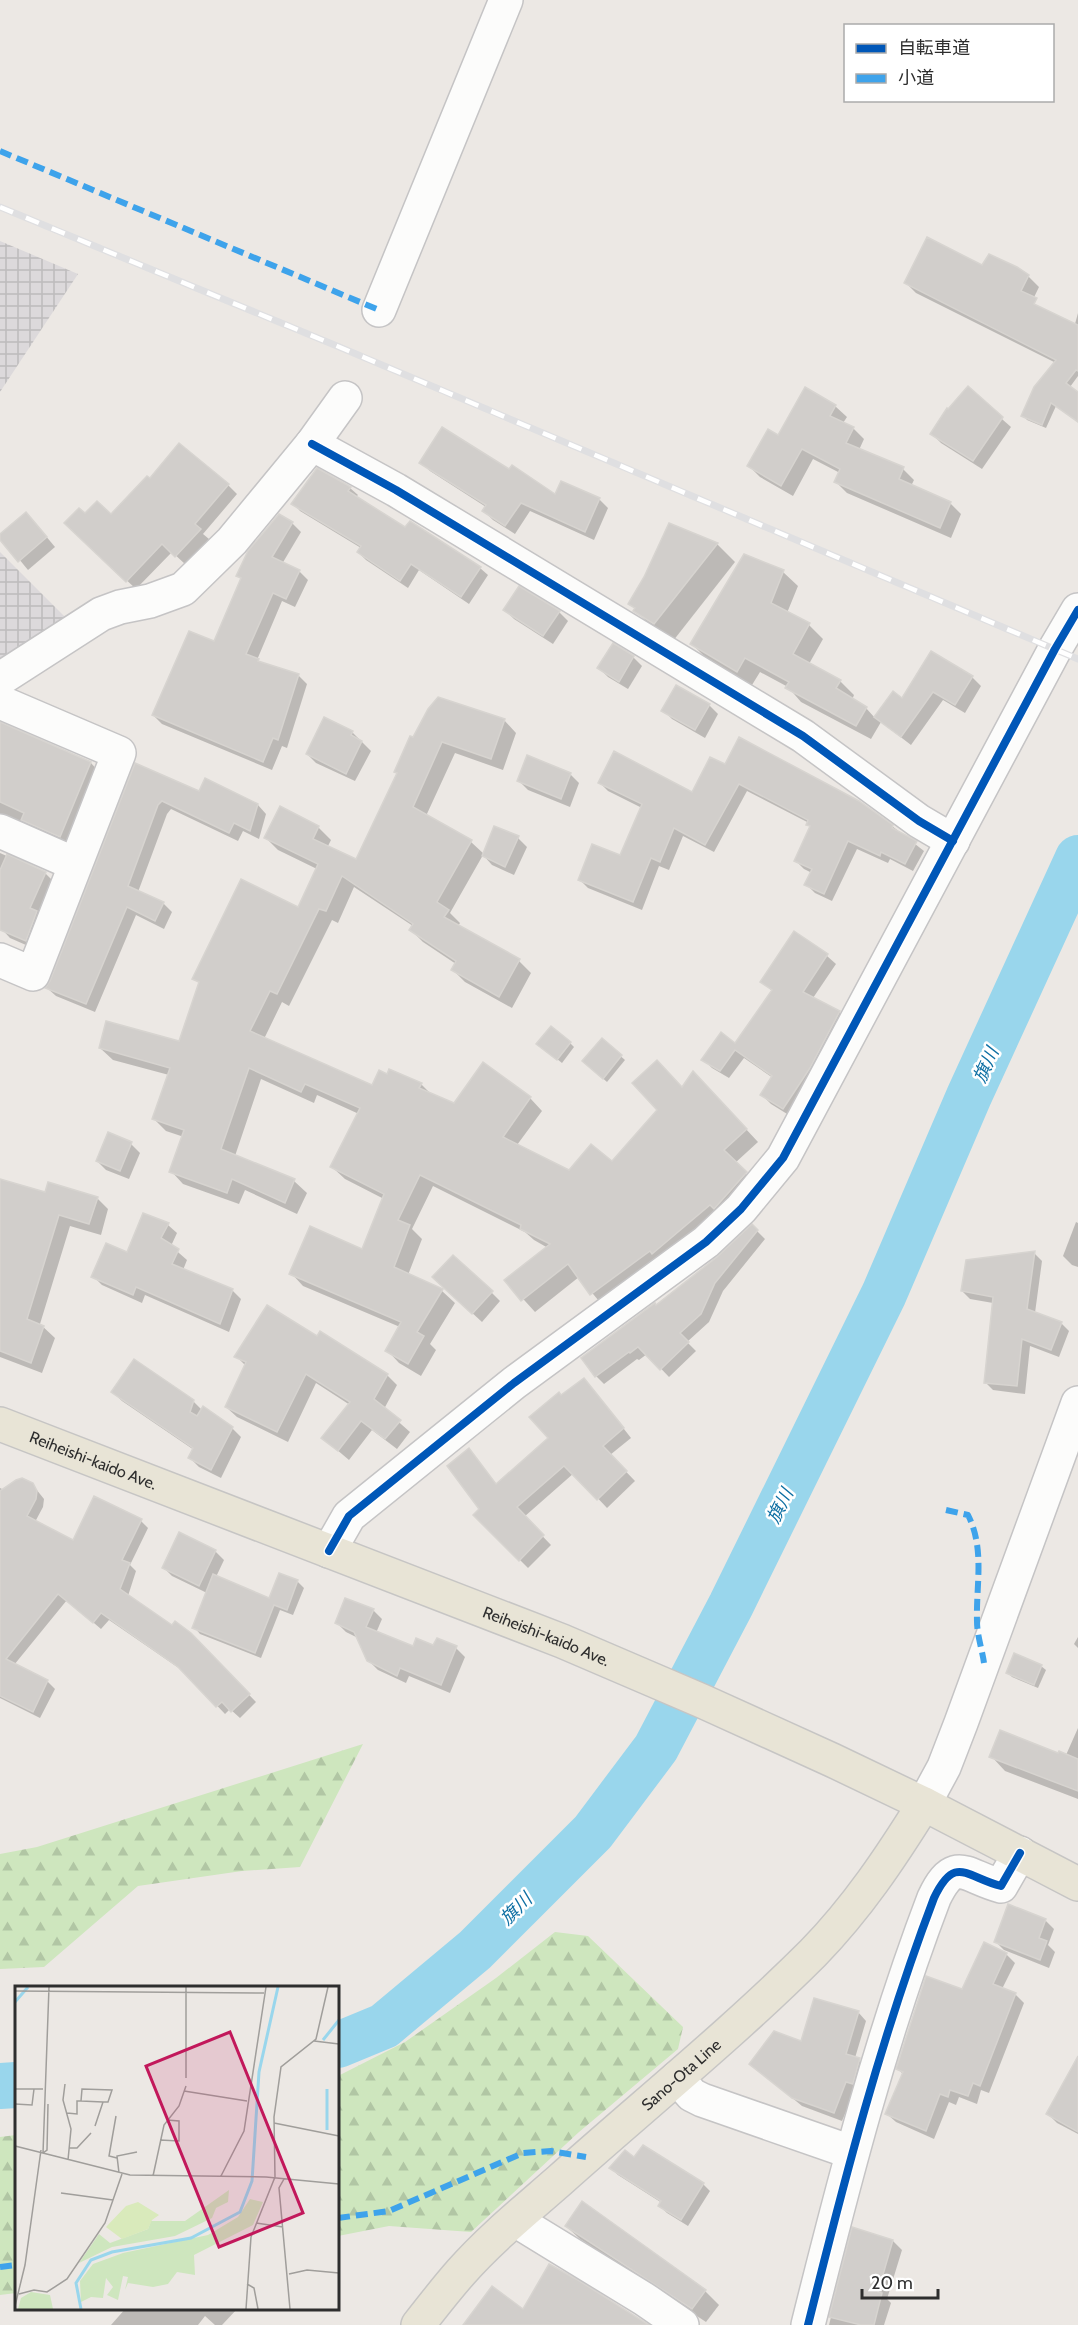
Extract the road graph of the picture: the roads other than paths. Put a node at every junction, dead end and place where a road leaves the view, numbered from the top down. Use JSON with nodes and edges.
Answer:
{"nodes":[{"id":1,"x":506,"y":0,"type":"edge"},
{"id":2,"x":379,"y":310,"type":"dead end"},
{"id":3,"x":345,"y":398,"type":"dead end"},
{"id":4,"x":312,"y":444,"type":"junction"},
{"id":5,"x":1078,"y":610,"type":"edge"},
{"id":6,"x":0,"y":679,"type":"edge"},
{"id":7,"x":0,"y":702,"type":"edge"},
{"id":8,"x":0,"y":831,"type":"edge"},
{"id":9,"x":953,"y":841,"type":"junction"},
{"id":10,"x":75,"y":864,"type":"junction"},
{"id":11,"x":0,"y":960,"type":"edge"},
{"id":12,"x":1078,"y":1403,"type":"edge"},
{"id":13,"x":0,"y":1424,"type":"edge"},
{"id":14,"x":328,"y":1551,"type":"junction"},
{"id":15,"x":924,"y":1804,"type":"junction"},
{"id":16,"x":1020,"y":1853,"type":"junction"},
{"id":17,"x":1078,"y":1884,"type":"edge"},
{"id":18,"x":677,"y":2078,"type":"junction"},
{"id":19,"x":851,"y":2152,"type":"junction"},
{"id":20,"x":515,"y":2220,"type":"junction"},
{"id":21,"x":418,"y":2325,"type":"edge"},
{"id":22,"x":682,"y":2325,"type":"edge"},
{"id":23,"x":808,"y":2325,"type":"edge"}],
"edges":[{"from":1,"to":2,"type":"street"},
{"from":3,"to":4,"type":"street"},
{"from":4,"to":6,"type":"street"},
{"from":4,"to":9,"type":"street"},
{"from":5,"to":9,"type":"street"},
{"from":7,"to":10,"type":"street"},
{"from":8,"to":10,"type":"street"},
{"from":9,"to":14,"type":"street"},
{"from":10,"to":11,"type":"street"},
{"from":12,"to":15,"type":"street"},
{"from":13,"to":14,"type":"main road","name":"Reiheishi-kaido Ave."},
{"from":14,"to":15,"type":"main road","name":"Reiheishi-kaido Ave."},
{"from":15,"to":16,"type":"main road","name":"Reiheishi-kaido Ave."},
{"from":15,"to":18,"type":"main road","name":"Sano-Ota Line"},
{"from":16,"to":17,"type":"main road","name":"Reiheishi-kaido Ave."},
{"from":16,"to":19,"type":"street"},
{"from":18,"to":19,"type":"street"},
{"from":18,"to":20,"type":"main road","name":"Sano-Ota Line"},
{"from":19,"to":23,"type":"street"},
{"from":20,"to":21,"type":"main road","name":"Sano-Ota Line"},
{"from":20,"to":22,"type":"street"}]}
